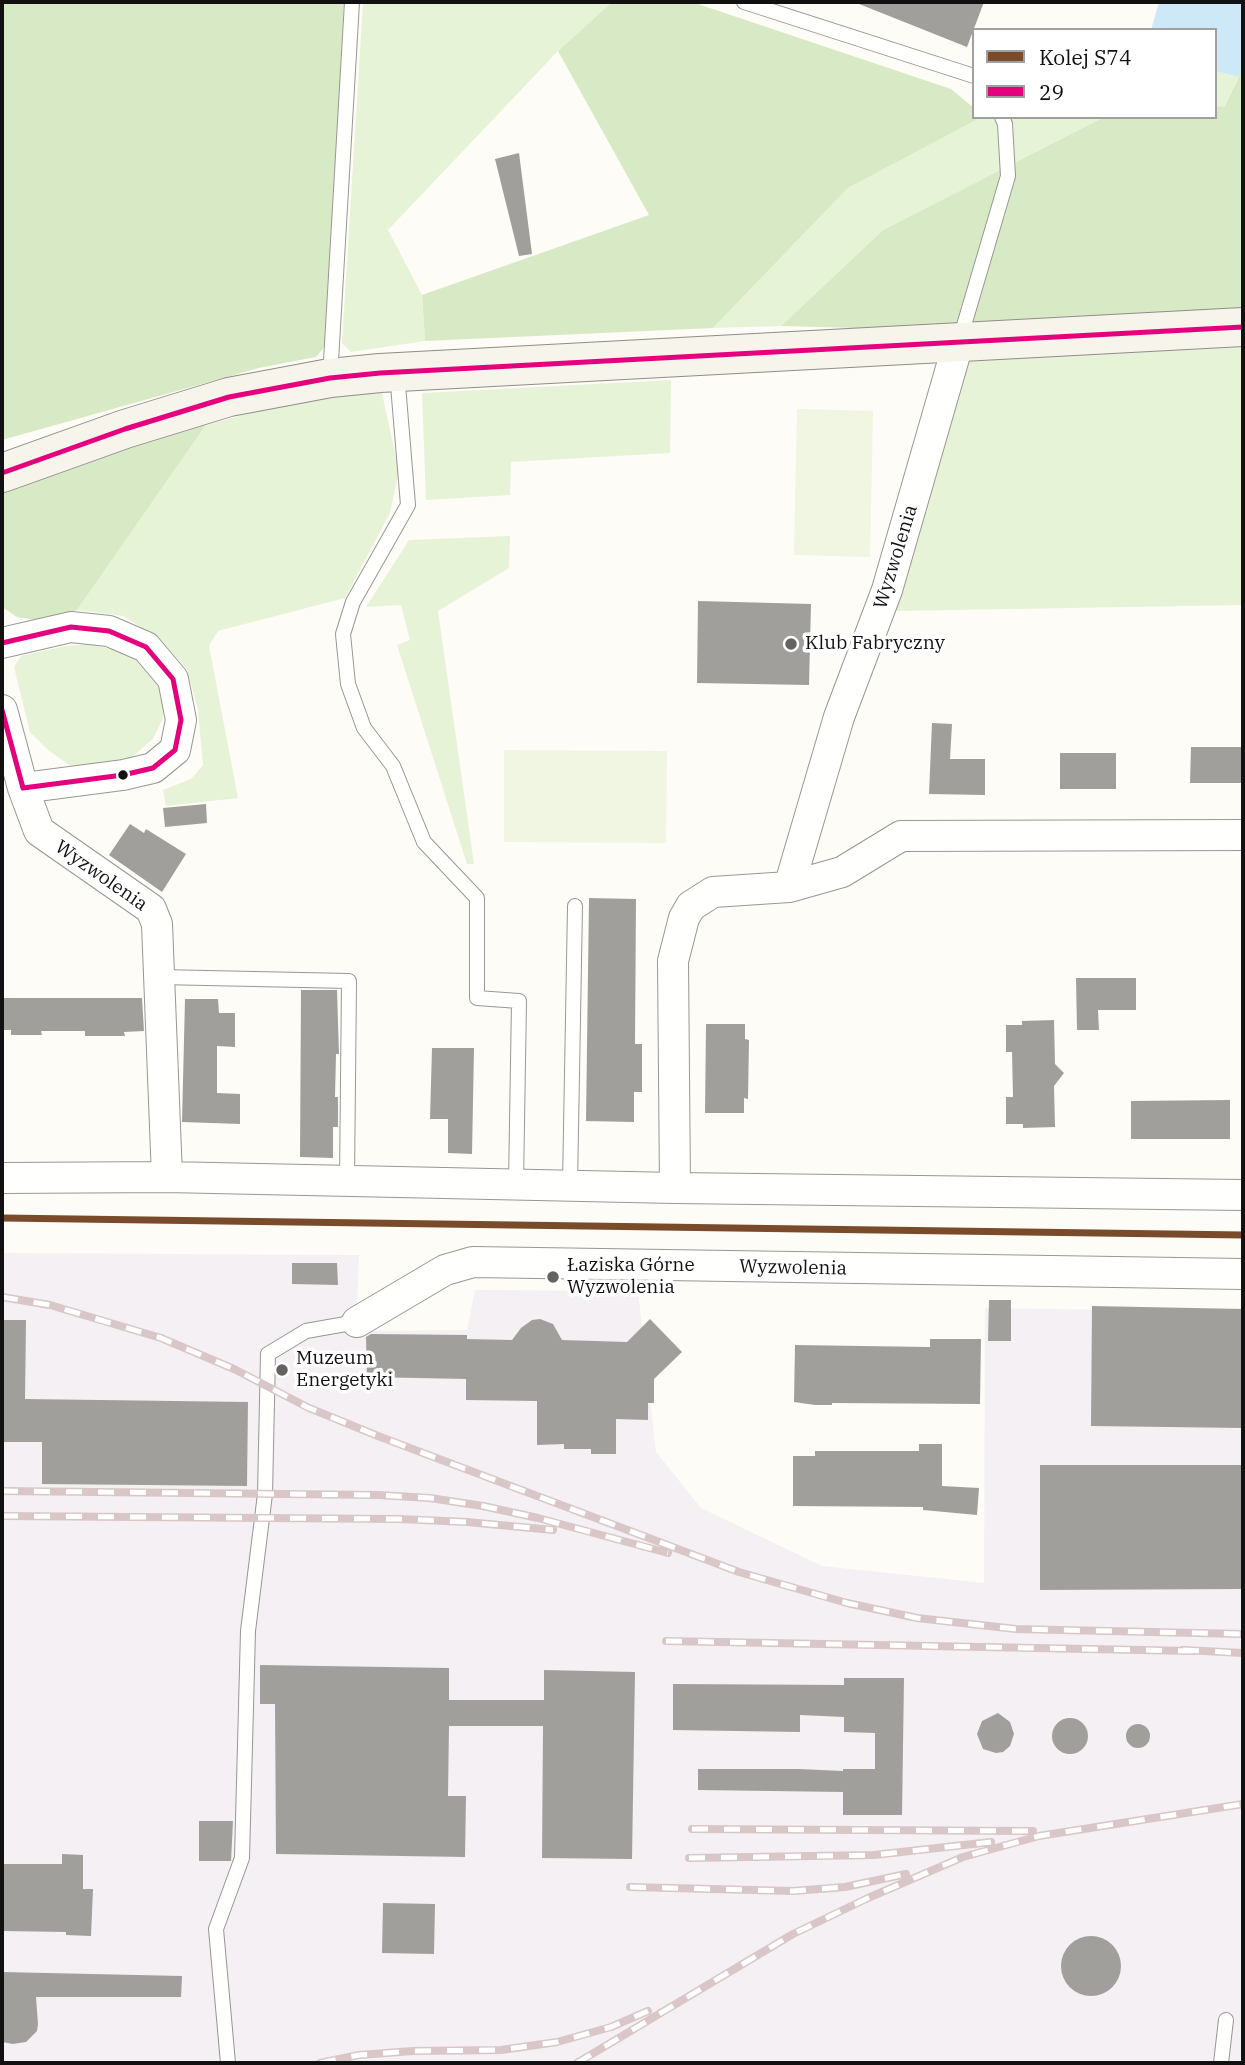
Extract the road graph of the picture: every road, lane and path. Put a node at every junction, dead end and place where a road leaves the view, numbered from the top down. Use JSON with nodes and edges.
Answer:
{"nodes":[{"id":1,"x":352,"y":2,"type":"edge"},
{"id":2,"x":744,"y":2,"type":"edge"},
{"id":3,"x":972,"y":75,"type":"edge"},
{"id":4,"x":1003,"y":119,"type":"edge"},
{"id":5,"x":1243,"y":327,"type":"edge"},
{"id":6,"x":958,"y":344,"type":"junction"},
{"id":7,"x":397,"y":372,"type":"junction"},
{"id":8,"x":330,"y":378,"type":"junction"},
{"id":9,"x":2,"y":473,"type":"edge"},
{"id":10,"x":2,"y":643,"type":"edge"},
{"id":11,"x":2,"y":710,"type":"edge"},
{"id":12,"x":23,"y":788,"type":"junction"},
{"id":13,"x":1243,"y":835,"type":"edge"},
{"id":14,"x":789,"y":887,"type":"junction"},
{"id":15,"x":575,"y":906,"type":"dead end"},
{"id":16,"x":159,"y":977,"type":"junction"},
{"id":17,"x":167,"y":1177,"type":"junction"},
{"id":18,"x":2,"y":1178,"type":"edge"},
{"id":19,"x":347,"y":1180,"type":"junction"},
{"id":20,"x":516,"y":1184,"type":"junction"},
{"id":21,"x":570,"y":1185,"type":"junction"},
{"id":22,"x":675,"y":1188,"type":"junction"},
{"id":23,"x":1243,"y":1195,"type":"edge"},
{"id":24,"x":1243,"y":1274,"type":"edge"},
{"id":25,"x":358,"y":1322,"type":"joint"},
{"id":26,"x":1226,"y":2020,"type":"dead end"},
{"id":27,"x":228,"y":2063,"type":"edge"},
{"id":28,"x":1222,"y":2063,"type":"edge"}],
"edges":[{"from":1,"to":8,"type":"lane"},
{"from":2,"to":3,"type":"lane"},
{"from":4,"to":6,"type":"lane"},
{"from":5,"to":6,"type":"street"},
{"from":6,"to":7,"type":"street"},
{"from":6,"to":14,"type":"street","name":"Wyzwolenia"},
{"from":7,"to":8,"type":"street"},
{"from":7,"to":20,"type":"lane"},
{"from":8,"to":9,"type":"street"},
{"from":10,"to":12,"type":"street"},
{"from":11,"to":12,"type":"street","name":"Wyzwolenia"},
{"from":12,"to":16,"type":"street","name":"Wyzwolenia"},
{"from":13,"to":14,"type":"street"},
{"from":14,"to":22,"type":"street"},
{"from":15,"to":21,"type":"lane"},
{"from":16,"to":17,"type":"street","name":"Wyzwolenia"},
{"from":16,"to":19,"type":"lane"},
{"from":17,"to":18,"type":"street"},
{"from":17,"to":19,"type":"street"},
{"from":19,"to":20,"type":"street"},
{"from":20,"to":21,"type":"street"},
{"from":21,"to":22,"type":"street"},
{"from":22,"to":23,"type":"street"},
{"from":24,"to":25,"type":"street","name":"Wyzwolenia"},
{"from":25,"to":27,"type":"lane"},
{"from":26,"to":28,"type":"lane"}]}
